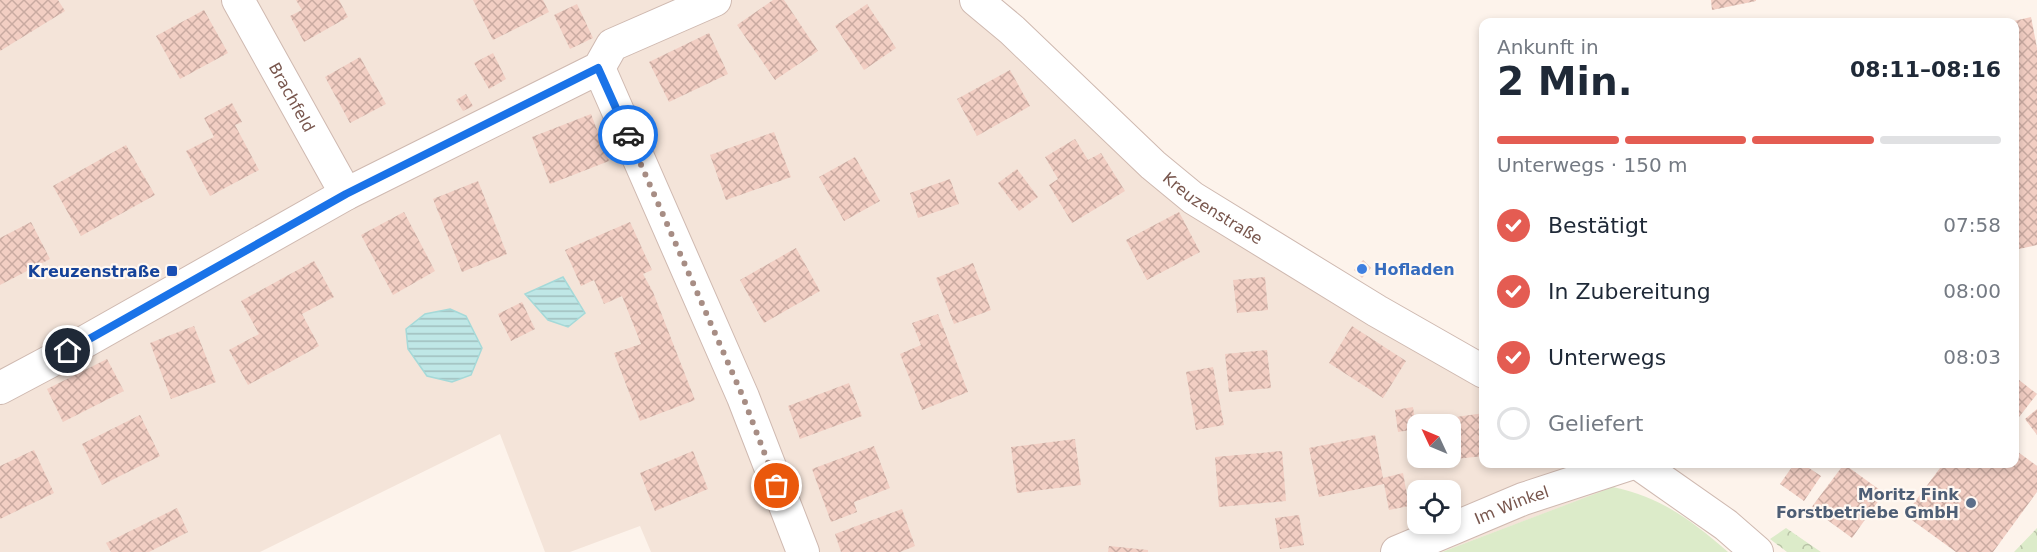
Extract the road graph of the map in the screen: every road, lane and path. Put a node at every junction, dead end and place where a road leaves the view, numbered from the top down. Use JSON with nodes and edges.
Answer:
{"nodes":[{"id":1,"x":238,"y":0,"type":"edge"},
{"id":2,"x":715,"y":0,"type":"edge"},
{"id":3,"x":976,"y":0,"type":"edge"},
{"id":4,"x":605,"y":56,"type":"junction"},
{"id":5,"x":346,"y":194,"type":"junction"},
{"id":6,"x":1479,"y":369,"type":"edge"},
{"id":7,"x":0,"y":388,"type":"edge"},
{"id":8,"x":1617,"y":468,"type":"edge"},
{"id":9,"x":1645,"y":468,"type":"edge"},
{"id":10,"x":802,"y":552,"type":"edge"},
{"id":11,"x":1397,"y":552,"type":"edge"},
{"id":12,"x":1757,"y":552,"type":"edge"}],
"edges":[{"from":1,"to":5,"type":"street","name":"Brachfeld"},
{"from":2,"to":4,"type":"street"},
{"from":3,"to":6,"type":"street","name":"Kreuzenstraße"},
{"from":4,"to":5,"type":"street"},
{"from":4,"to":10,"type":"street"},
{"from":5,"to":7,"type":"street"},
{"from":8,"to":11,"type":"street","name":"Im Winkel"},
{"from":9,"to":12,"type":"street"}]}
